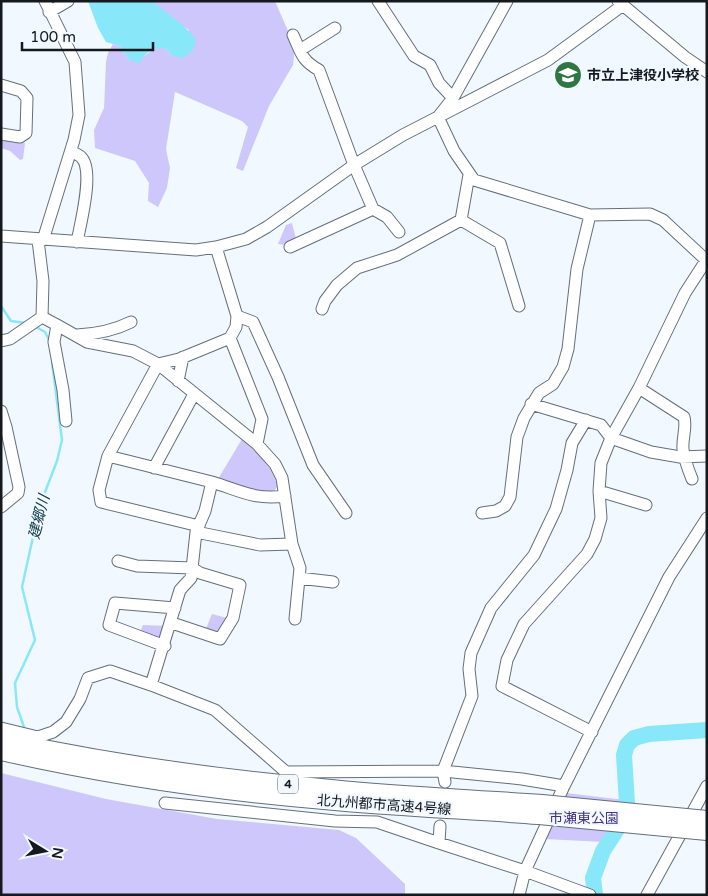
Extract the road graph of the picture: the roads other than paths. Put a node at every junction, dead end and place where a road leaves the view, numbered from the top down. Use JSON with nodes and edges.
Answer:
{"nodes":[{"id":1,"x":68,"y":1,"type":"edge"},
{"id":2,"x":378,"y":1,"type":"edge"},
{"id":3,"x":507,"y":1,"type":"edge"},
{"id":4,"x":621,"y":3,"type":"edge"},
{"id":5,"x":47,"y":7,"type":"edge"},
{"id":6,"x":335,"y":28,"type":"dead end"},
{"id":7,"x":293,"y":35,"type":"dead end"},
{"id":8,"x":300,"y":50,"type":"junction"},
{"id":9,"x":707,"y":72,"type":"edge"},
{"id":10,"x":1,"y":85,"type":"edge"},
{"id":11,"x":453,"y":98,"type":"junction"},
{"id":12,"x":438,"y":118,"type":"junction"},
{"id":13,"x":1,"y":134,"type":"edge"},
{"id":14,"x":71,"y":151,"type":"junction"},
{"id":15,"x":354,"y":165,"type":"junction"},
{"id":16,"x":469,"y":175,"type":"junction"},
{"id":17,"x":373,"y":209,"type":"junction"},
{"id":18,"x":590,"y":215,"type":"junction"},
{"id":19,"x":461,"y":220,"type":"junction"},
{"id":20,"x":399,"y":232,"type":"dead end"},
{"id":21,"x":1,"y":236,"type":"edge"},
{"id":22,"x":41,"y":240,"type":"junction"},
{"id":23,"x":77,"y":242,"type":"junction"},
{"id":24,"x":290,"y":247,"type":"dead end"},
{"id":25,"x":216,"y":248,"type":"junction"},
{"id":26,"x":705,"y":265,"type":"edge"},
{"id":27,"x":519,"y":306,"type":"dead end"},
{"id":28,"x":322,"y":309,"type":"dead end"},
{"id":29,"x":237,"y":316,"type":"junction"},
{"id":30,"x":41,"y":318,"type":"junction"},
{"id":31,"x":131,"y":322,"type":"dead end"},
{"id":32,"x":57,"y":325,"type":"junction"},
{"id":33,"x":75,"y":335,"type":"junction"},
{"id":34,"x":230,"y":338,"type":"junction"},
{"id":35,"x":1,"y":341,"type":"edge"},
{"id":36,"x":183,"y":357,"type":"junction"},
{"id":37,"x":158,"y":364,"type":"junction"},
{"id":38,"x":178,"y":381,"type":"junction"},
{"id":39,"x":639,"y":388,"type":"junction"},
{"id":40,"x":194,"y":394,"type":"junction"},
{"id":41,"x":531,"y":404,"type":"junction"},
{"id":42,"x":1,"y":412,"type":"edge"},
{"id":43,"x":586,"y":420,"type":"junction"},
{"id":44,"x":66,"y":421,"type":"dead end"},
{"id":45,"x":611,"y":438,"type":"junction"},
{"id":46,"x":258,"y":444,"type":"junction"},
{"id":47,"x":108,"y":456,"type":"junction"},
{"id":48,"x":707,"y":456,"type":"edge"},
{"id":49,"x":685,"y":457,"type":"junction"},
{"id":50,"x":154,"y":468,"type":"junction"},
{"id":51,"x":692,"y":479,"type":"dead end"},
{"id":52,"x":212,"y":482,"type":"junction"},
{"id":53,"x":599,"y":491,"type":"junction"},
{"id":54,"x":285,"y":496,"type":"junction"},
{"id":55,"x":646,"y":505,"type":"dead end"},
{"id":56,"x":1,"y":507,"type":"edge"},
{"id":57,"x":346,"y":513,"type":"dead end"},
{"id":58,"x":482,"y":513,"type":"dead end"},
{"id":59,"x":707,"y":518,"type":"edge"},
{"id":60,"x":197,"y":529,"type":"junction"},
{"id":61,"x":292,"y":544,"type":"junction"},
{"id":62,"x":118,"y":560,"type":"dead end"},
{"id":63,"x":192,"y":568,"type":"junction"},
{"id":64,"x":299,"y":578,"type":"junction"},
{"id":65,"x":333,"y":582,"type":"dead end"},
{"id":66,"x":175,"y":608,"type":"junction"},
{"id":67,"x":294,"y":619,"type":"dead end"},
{"id":68,"x":172,"y":624,"type":"junction"},
{"id":69,"x":164,"y":646,"type":"junction"},
{"id":70,"x":151,"y":685,"type":"junction"},
{"id":71,"x":1,"y":728,"type":"edge"},
{"id":72,"x":592,"y":732,"type":"junction"},
{"id":73,"x":14,"y":734,"type":"edge"},
{"id":74,"x":1,"y":752,"type":"edge"},
{"id":75,"x":35,"y":753,"type":"junction"},
{"id":76,"x":444,"y":777,"type":"junction"},
{"id":77,"x":564,"y":786,"type":"junction"},
{"id":78,"x":707,"y":786,"type":"edge"},
{"id":79,"x":165,"y":803,"type":"dead end"},
{"id":80,"x":541,"y":809,"type":"junction"},
{"id":81,"x":707,"y":819,"type":"edge"},
{"id":82,"x":440,"y":826,"type":"dead end"},
{"id":83,"x":707,"y":832,"type":"edge"},
{"id":84,"x":439,"y":843,"type":"junction"},
{"id":85,"x":526,"y":871,"type":"junction"},
{"id":86,"x":518,"y":895,"type":"edge"},
{"id":87,"x":590,"y":895,"type":"edge"},
{"id":88,"x":647,"y":895,"type":"edge"}],
"edges":[{"from":1,"to":5,"type":"street"},
{"from":2,"to":11,"type":"street"},
{"from":3,"to":11,"type":"street"},
{"from":4,"to":9,"type":"street"},
{"from":4,"to":12,"type":"street"},
{"from":5,"to":14,"type":"street"},
{"from":6,"to":8,"type":"street"},
{"from":7,"to":8,"type":"street"},
{"from":8,"to":15,"type":"street"},
{"from":10,"to":13,"type":"street"},
{"from":11,"to":12,"type":"street"},
{"from":12,"to":15,"type":"street"},
{"from":12,"to":16,"type":"street"},
{"from":14,"to":22,"type":"street"},
{"from":14,"to":23,"type":"street"},
{"from":15,"to":17,"type":"street"},
{"from":15,"to":25,"type":"street"},
{"from":16,"to":18,"type":"street"},
{"from":16,"to":19,"type":"street"},
{"from":17,"to":20,"type":"street"},
{"from":17,"to":24,"type":"street"},
{"from":18,"to":26,"type":"street"},
{"from":18,"to":41,"type":"street"},
{"from":19,"to":27,"type":"street"},
{"from":19,"to":28,"type":"street"},
{"from":21,"to":22,"type":"street"},
{"from":22,"to":23,"type":"street"},
{"from":22,"to":30,"type":"street"},
{"from":23,"to":25,"type":"street"},
{"from":25,"to":29,"type":"street"},
{"from":26,"to":39,"type":"street"},
{"from":29,"to":34,"type":"street"},
{"from":29,"to":57,"type":"street"},
{"from":30,"to":32,"type":"street"},
{"from":30,"to":35,"type":"street"},
{"from":31,"to":33,"type":"street"},
{"from":32,"to":33,"type":"street"},
{"from":32,"to":44,"type":"street"},
{"from":33,"to":37,"type":"street"},
{"from":34,"to":36,"type":"street"},
{"from":34,"to":46,"type":"street"},
{"from":36,"to":37,"type":"street"},
{"from":36,"to":38,"type":"street"},
{"from":37,"to":38,"type":"street"},
{"from":37,"to":47,"type":"street"},
{"from":38,"to":40,"type":"street"},
{"from":39,"to":45,"type":"street"},
{"from":39,"to":49,"type":"street"},
{"from":40,"to":46,"type":"street"},
{"from":40,"to":50,"type":"street"},
{"from":41,"to":43,"type":"street"},
{"from":41,"to":58,"type":"street"},
{"from":42,"to":56,"type":"street"},
{"from":43,"to":45,"type":"street"},
{"from":43,"to":76,"type":"street"},
{"from":45,"to":49,"type":"street"},
{"from":45,"to":53,"type":"street"},
{"from":46,"to":54,"type":"street"},
{"from":47,"to":50,"type":"street"},
{"from":47,"to":60,"type":"street"},
{"from":48,"to":49,"type":"street"},
{"from":49,"to":51,"type":"street"},
{"from":50,"to":52,"type":"street"},
{"from":52,"to":54,"type":"street"},
{"from":52,"to":60,"type":"street"},
{"from":53,"to":55,"type":"street"},
{"from":53,"to":72,"type":"street"},
{"from":54,"to":61,"type":"street"},
{"from":59,"to":72,"type":"street"},
{"from":60,"to":61,"type":"street"},
{"from":60,"to":63,"type":"street"},
{"from":61,"to":64,"type":"street"},
{"from":62,"to":63,"type":"street"},
{"from":63,"to":66,"type":"street"},
{"from":63,"to":68,"type":"street"},
{"from":64,"to":65,"type":"street"},
{"from":64,"to":67,"type":"street"},
{"from":66,"to":68,"type":"street"},
{"from":66,"to":69,"type":"street"},
{"from":68,"to":69,"type":"street"},
{"from":69,"to":70,"type":"street"},
{"from":70,"to":73,"type":"street"},
{"from":70,"to":76,"type":"street"},
{"from":71,"to":73,"type":"street"},
{"from":72,"to":77,"type":"street"},
{"from":73,"to":75,"type":"highway","number":"4"},
{"from":74,"to":75,"type":"highway"},
{"from":75,"to":80,"type":"highway","name":"北九州都市高速4号線","number":"4"},
{"from":76,"to":77,"type":"street"},
{"from":77,"to":85,"type":"street"},
{"from":78,"to":88,"type":"street"},
{"from":79,"to":84,"type":"street"},
{"from":80,"to":81,"type":"highway","name":"北九州都市高速4号線","number":"4","bridge":true},
{"from":80,"to":83,"type":"highway","name":"北九州都市高速4号線","number":"4","bridge":true},
{"from":82,"to":84,"type":"street"},
{"from":84,"to":85,"type":"street"},
{"from":85,"to":86,"type":"street"},
{"from":85,"to":87,"type":"street"}]}
